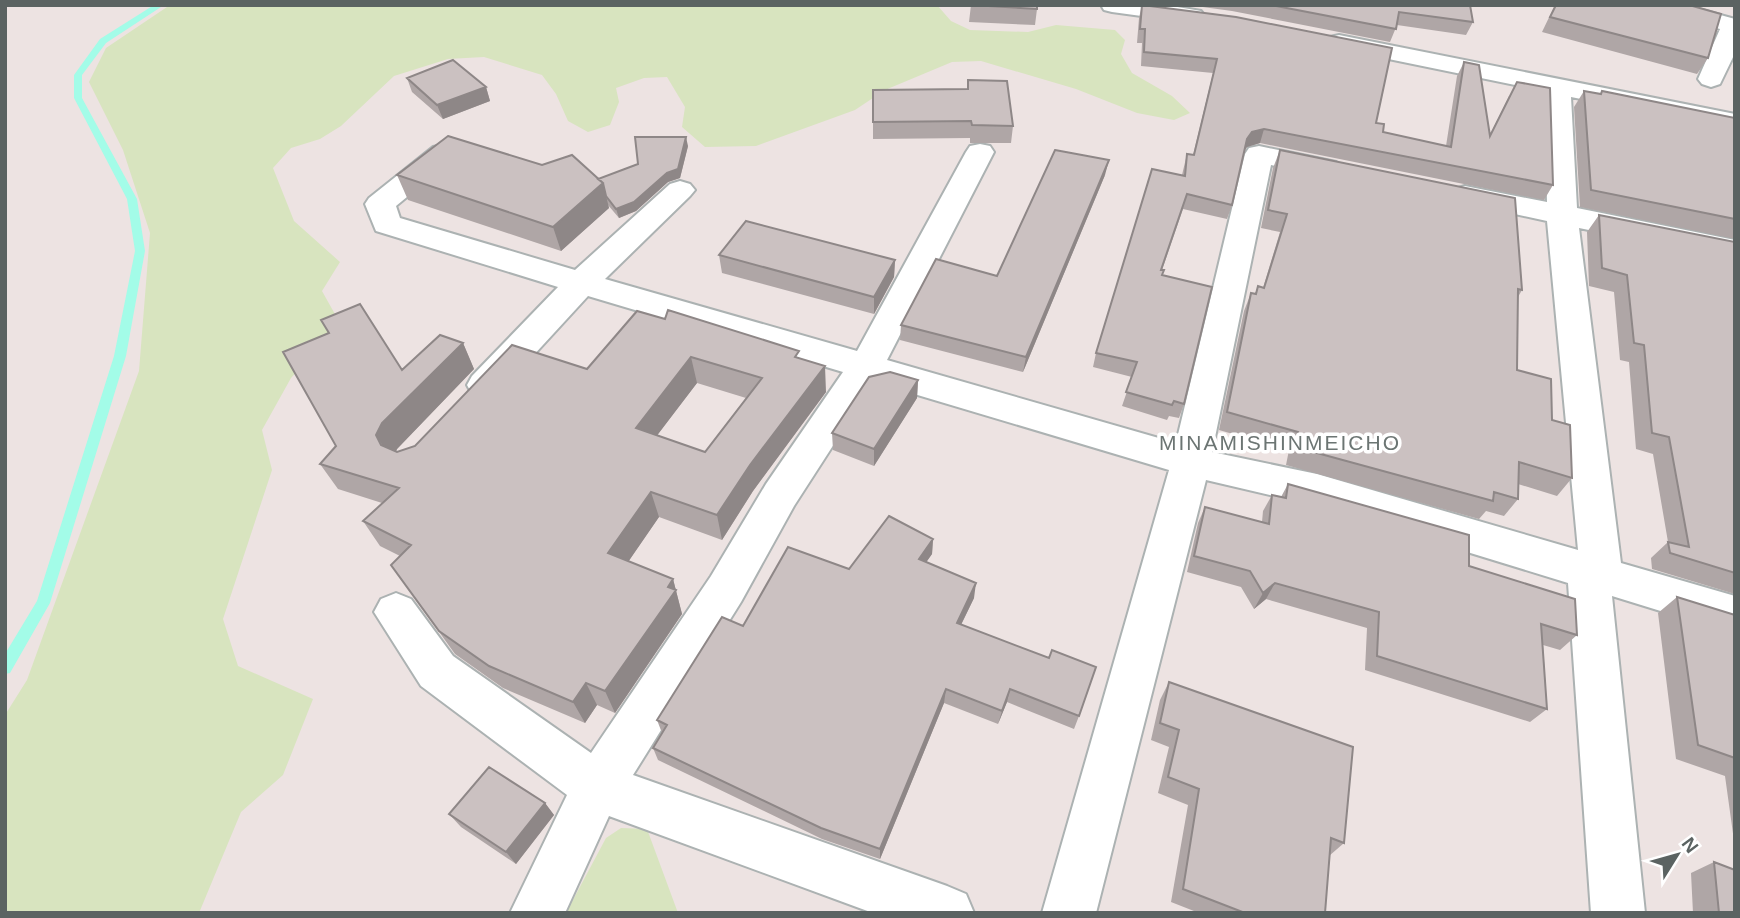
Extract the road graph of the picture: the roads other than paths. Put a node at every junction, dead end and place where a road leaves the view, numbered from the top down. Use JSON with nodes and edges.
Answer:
{"nodes":[{"id":1,"x":1112,"y":5,"type":"edge"},
{"id":2,"x":1656,"y":5,"type":"edge"},
{"id":3,"x":1218,"y":19,"type":"edge"},
{"id":4,"x":1735,"y":26,"type":"edge"},
{"id":5,"x":1313,"y":37,"type":"edge"},
{"id":6,"x":1711,"y":79,"type":"dead end"},
{"id":7,"x":1557,"y":84,"type":"junction"},
{"id":8,"x":1735,"y":122,"type":"edge"},
{"id":9,"x":458,"y":141,"type":"edge"},
{"id":10,"x":980,"y":152,"type":"dead end"},
{"id":11,"x":1358,"y":175,"type":"edge"},
{"id":12,"x":680,"y":190,"type":"dead end"},
{"id":13,"x":1440,"y":191,"type":"edge"},
{"id":14,"x":1562,"y":214,"type":"junction"},
{"id":15,"x":1735,"y":250,"type":"edge"},
{"id":16,"x":581,"y":283,"type":"junction"},
{"id":17,"x":866,"y":366,"type":"junction"},
{"id":18,"x":460,"y":411,"type":"edge"},
{"id":19,"x":1191,"y":462,"type":"junction"},
{"id":20,"x":1601,"y":575,"type":"junction"},
{"id":21,"x":396,"y":612,"type":"dead end"},
{"id":22,"x":1735,"y":615,"type":"edge"},
{"id":23,"x":597,"y":787,"type":"junction"},
{"id":24,"x":537,"y":913,"type":"edge"},
{"id":25,"x":947,"y":913,"type":"edge"},
{"id":26,"x":1069,"y":913,"type":"edge"},
{"id":27,"x":1618,"y":913,"type":"edge"}],
"edges":[{"from":1,"to":3,"type":"street"},
{"from":2,"to":4,"type":"street"},
{"from":4,"to":6,"type":"street"},
{"from":5,"to":7,"type":"street"},
{"from":7,"to":8,"type":"street"},
{"from":7,"to":14,"type":"street"},
{"from":9,"to":16,"type":"street"},
{"from":10,"to":17,"type":"street"},
{"from":11,"to":19,"type":"street"},
{"from":12,"to":16,"type":"street"},
{"from":13,"to":14,"type":"street"},
{"from":14,"to":15,"type":"street"},
{"from":14,"to":20,"type":"street"},
{"from":16,"to":17,"type":"street"},
{"from":16,"to":18,"type":"street"},
{"from":17,"to":19,"type":"street"},
{"from":17,"to":23,"type":"street"},
{"from":19,"to":20,"type":"street"},
{"from":19,"to":26,"type":"street"},
{"from":20,"to":22,"type":"street"},
{"from":20,"to":27,"type":"street"},
{"from":21,"to":23,"type":"street"},
{"from":23,"to":24,"type":"street"},
{"from":23,"to":25,"type":"street"}]}
